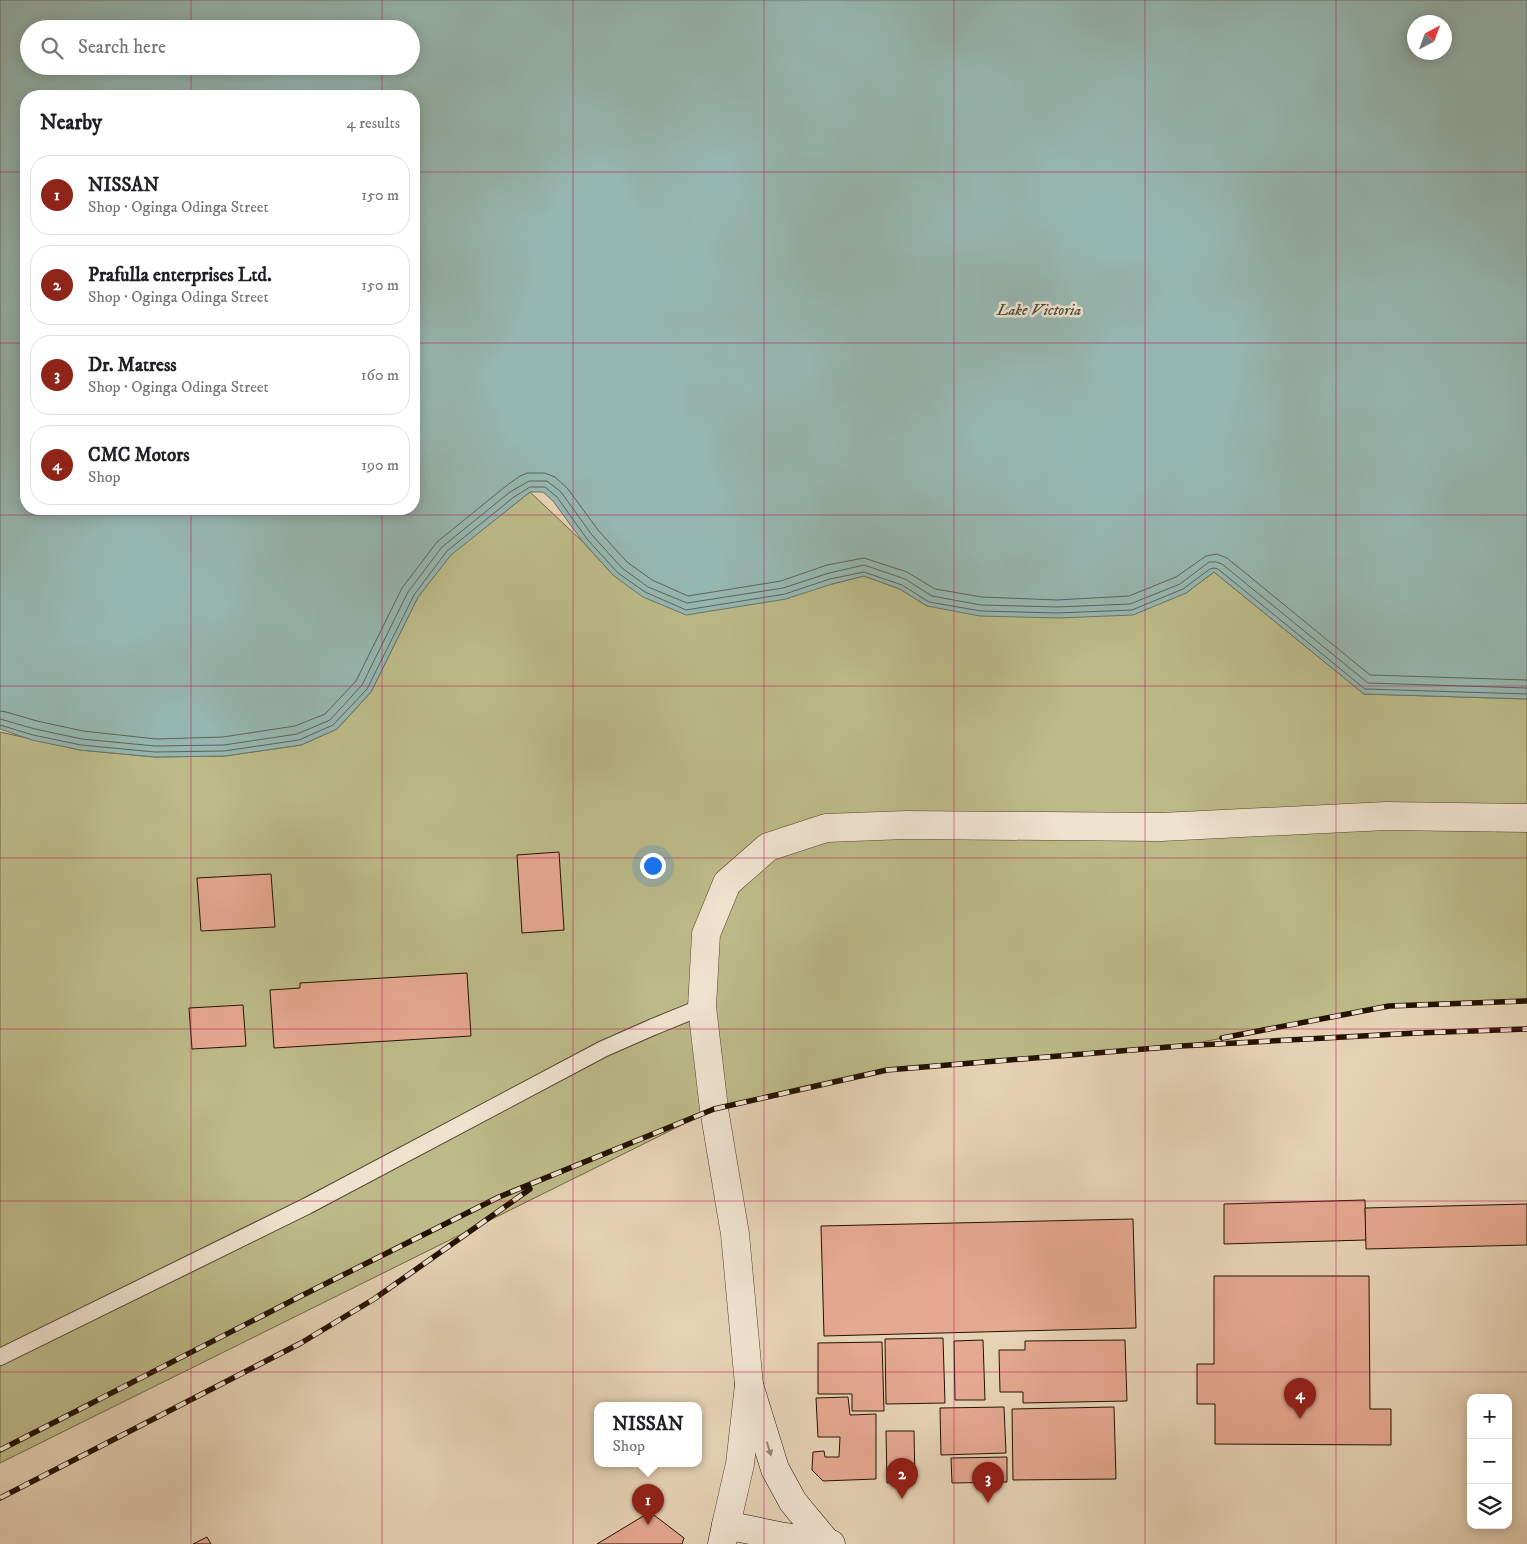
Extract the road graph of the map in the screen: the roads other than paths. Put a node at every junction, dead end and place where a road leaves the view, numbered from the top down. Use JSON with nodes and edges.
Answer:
{"nodes":[{"id":1,"x":1527,"y":818,"type":"edge"},
{"id":2,"x":702,"y":1007,"type":"junction"},
{"id":3,"x":0,"y":1357,"type":"edge"},
{"id":4,"x":749,"y":1385,"type":"junction"},
{"id":5,"x":724,"y":1535,"type":"edge"},
{"id":6,"x":827,"y":1543,"type":"edge"},
{"id":7,"x":831,"y":1544,"type":"edge"}],
"edges":[{"from":1,"to":2,"type":"street"},
{"from":2,"to":3,"type":"lane"},
{"from":2,"to":4,"type":"street"},
{"from":4,"to":5,"type":"street"},
{"from":4,"to":6,"type":"street","one_way":true},
{"from":5,"to":6,"type":"street"},
{"from":6,"to":7,"type":"street"}]}
